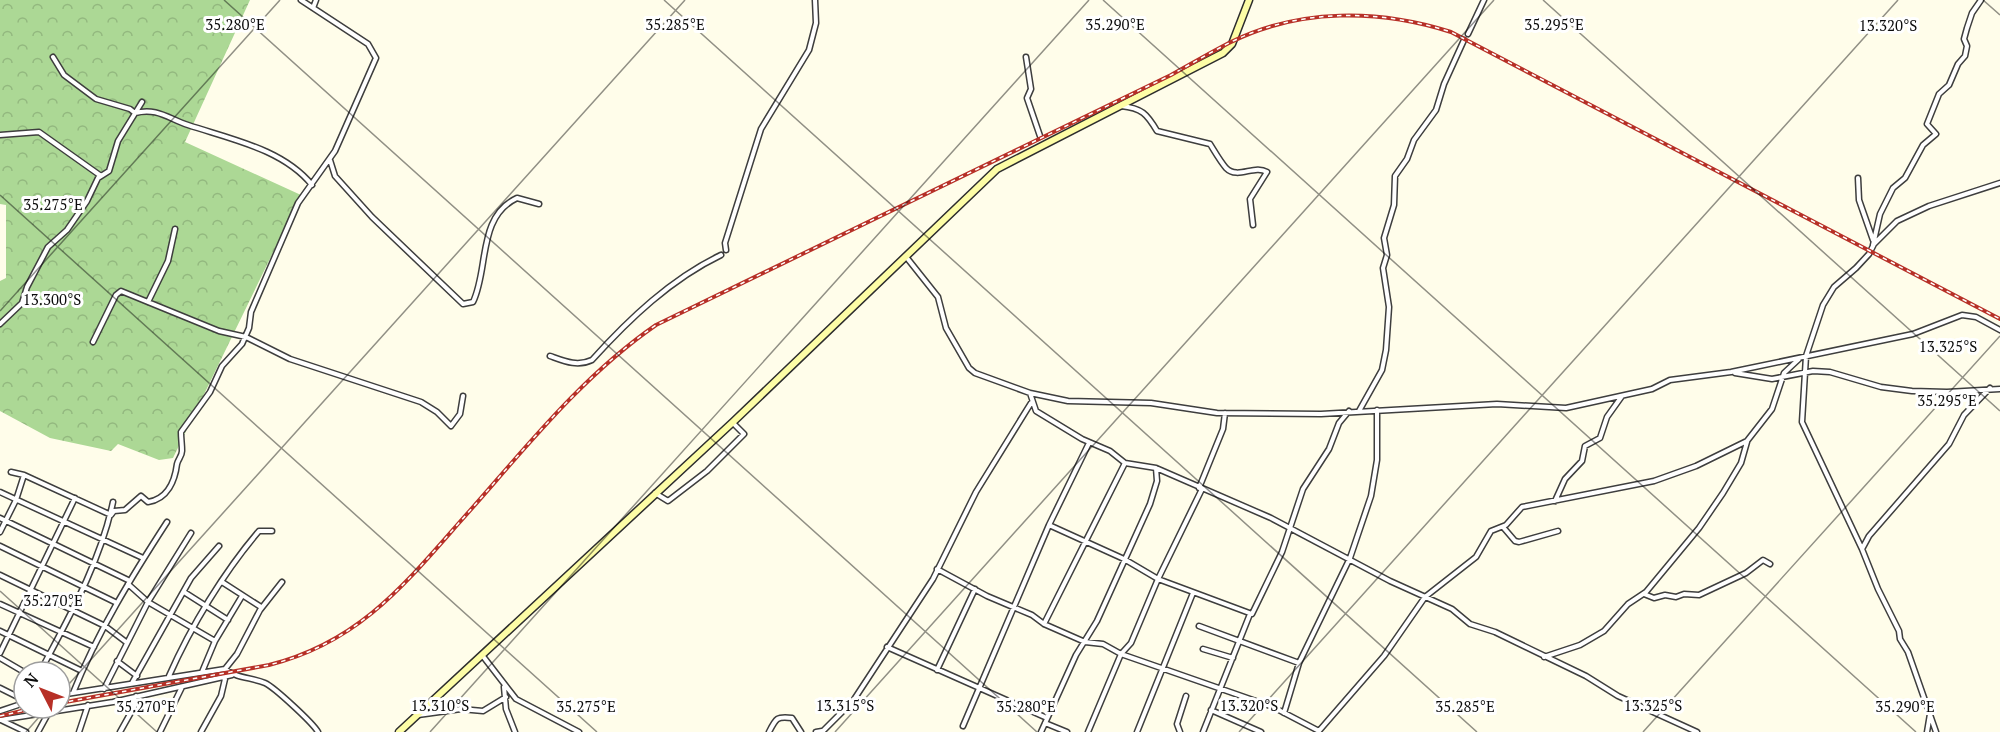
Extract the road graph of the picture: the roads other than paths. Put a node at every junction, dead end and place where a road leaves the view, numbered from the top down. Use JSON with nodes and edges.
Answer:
{"nodes":[{"id":1,"x":302,"y":0,"type":"edge"},
{"id":2,"x":316,"y":0,"type":"edge"},
{"id":3,"x":815,"y":0,"type":"edge"},
{"id":4,"x":1249,"y":0,"type":"edge"},
{"id":5,"x":1485,"y":0,"type":"edge"},
{"id":6,"x":1981,"y":0,"type":"edge"},
{"id":7,"x":313,"y":8,"type":"junction"},
{"id":8,"x":1468,"y":34,"type":"dead end"},
{"id":9,"x":1464,"y":40,"type":"dead end"},
{"id":10,"x":53,"y":57,"type":"dead end"},
{"id":11,"x":1026,"y":57,"type":"dead end"},
{"id":12,"x":142,"y":102,"type":"dead end"},
{"id":13,"x":1121,"y":106,"type":"junction"},
{"id":14,"x":135,"y":113,"type":"junction"},
{"id":15,"x":0,"y":135,"type":"edge"},
{"id":16,"x":1040,"y":136,"type":"dead end"},
{"id":17,"x":330,"y":160,"type":"junction"},
{"id":18,"x":100,"y":176,"type":"junction"},
{"id":19,"x":1858,"y":178,"type":"dead end"},
{"id":20,"x":2000,"y":183,"type":"edge"},
{"id":21,"x":312,"y":185,"type":"junction"},
{"id":22,"x":539,"y":204,"type":"dead end"},
{"id":23,"x":1253,"y":225,"type":"dead end"},
{"id":24,"x":175,"y":229,"type":"dead end"},
{"id":25,"x":1873,"y":243,"type":"junction"},
{"id":26,"x":726,"y":250,"type":"dead end"},
{"id":27,"x":721,"y":255,"type":"dead end"},
{"id":28,"x":907,"y":258,"type":"junction"},
{"id":29,"x":148,"y":302,"type":"junction"},
{"id":30,"x":0,"y":324,"type":"edge"},
{"id":31,"x":2000,"y":330,"type":"edge"},
{"id":32,"x":246,"y":337,"type":"junction"},
{"id":33,"x":93,"y":342,"type":"dead end"},
{"id":34,"x":550,"y":356,"type":"dead end"},
{"id":35,"x":1806,"y":356,"type":"junction"},
{"id":36,"x":1731,"y":372,"type":"junction"},
{"id":37,"x":1804,"y":373,"type":"junction"},
{"id":38,"x":1781,"y":378,"type":"junction"},
{"id":39,"x":1990,"y":388,"type":"junction"},
{"id":40,"x":2000,"y":389,"type":"edge"},
{"id":41,"x":1030,"y":393,"type":"junction"},
{"id":42,"x":463,"y":396,"type":"dead end"},
{"id":43,"x":1623,"y":396,"type":"junction"},
{"id":44,"x":1031,"y":402,"type":"junction"},
{"id":45,"x":1377,"y":410,"type":"junction"},
{"id":46,"x":1350,"y":411,"type":"junction"},
{"id":47,"x":1359,"y":411,"type":"junction"},
{"id":48,"x":1225,"y":413,"type":"junction"},
{"id":49,"x":733,"y":422,"type":"junction"},
{"id":50,"x":1747,"y":441,"type":"junction"},
{"id":51,"x":1089,"y":443,"type":"junction"},
{"id":52,"x":1125,"y":463,"type":"junction"},
{"id":53,"x":1156,"y":468,"type":"junction"},
{"id":54,"x":10,"y":471,"type":"dead end"},
{"id":55,"x":24,"y":475,"type":"junction"},
{"id":56,"x":1200,"y":488,"type":"junction"},
{"id":57,"x":0,"y":492,"type":"edge"},
{"id":58,"x":656,"y":493,"type":"junction"},
{"id":59,"x":75,"y":498,"type":"junction"},
{"id":60,"x":16,"y":500,"type":"junction"},
{"id":61,"x":1555,"y":501,"type":"junction"},
{"id":62,"x":113,"y":502,"type":"dead end"},
{"id":63,"x":111,"y":515,"type":"junction"},
{"id":64,"x":0,"y":518,"type":"edge"},
{"id":65,"x":6,"y":521,"type":"junction"},
{"id":66,"x":66,"y":521,"type":"junction"},
{"id":67,"x":167,"y":522,"type":"dead end"},
{"id":68,"x":1049,"y":525,"type":"junction"},
{"id":69,"x":1290,"y":527,"type":"junction"},
{"id":70,"x":1503,"y":527,"type":"junction"},
{"id":71,"x":272,"y":531,"type":"dead end"},
{"id":72,"x":1558,"y":531,"type":"dead end"},
{"id":73,"x":0,"y":532,"type":"edge"},
{"id":74,"x":191,"y":533,"type":"dead end"},
{"id":75,"x":105,"y":539,"type":"junction"},
{"id":76,"x":1085,"y":542,"type":"junction"},
{"id":77,"x":55,"y":544,"type":"junction"},
{"id":78,"x":0,"y":546,"type":"edge"},
{"id":79,"x":219,"y":546,"type":"dead end"},
{"id":80,"x":1862,"y":549,"type":"junction"},
{"id":81,"x":143,"y":558,"type":"junction"},
{"id":82,"x":1350,"y":558,"type":"junction"},
{"id":83,"x":1124,"y":559,"type":"junction"},
{"id":84,"x":95,"y":562,"type":"junction"},
{"id":85,"x":1770,"y":564,"type":"dead end"},
{"id":86,"x":43,"y":568,"type":"junction"},
{"id":87,"x":938,"y":569,"type":"junction"},
{"id":88,"x":0,"y":575,"type":"edge"},
{"id":89,"x":1158,"y":579,"type":"junction"},
{"id":90,"x":222,"y":582,"type":"junction"},
{"id":91,"x":282,"y":582,"type":"dead end"},
{"id":92,"x":129,"y":583,"type":"junction"},
{"id":93,"x":84,"y":587,"type":"junction"},
{"id":94,"x":975,"y":589,"type":"junction"},
{"id":95,"x":32,"y":591,"type":"junction"},
{"id":96,"x":184,"y":592,"type":"junction"},
{"id":97,"x":1193,"y":593,"type":"junction"},
{"id":98,"x":1643,"y":594,"type":"junction"},
{"id":99,"x":242,"y":596,"type":"junction"},
{"id":100,"x":1425,"y":597,"type":"junction"},
{"id":101,"x":148,"y":602,"type":"junction"},
{"id":102,"x":117,"y":603,"type":"junction"},
{"id":103,"x":0,"y":604,"type":"edge"},
{"id":104,"x":206,"y":605,"type":"junction"},
{"id":105,"x":261,"y":607,"type":"junction"},
{"id":106,"x":1013,"y":607,"type":"junction"},
{"id":107,"x":72,"y":610,"type":"junction"},
{"id":108,"x":20,"y":614,"type":"junction"},
{"id":109,"x":171,"y":614,"type":"junction"},
{"id":110,"x":1250,"y":614,"type":"junction"},
{"id":111,"x":228,"y":620,"type":"junction"},
{"id":112,"x":1044,"y":624,"type":"junction"},
{"id":113,"x":105,"y":626,"type":"junction"},
{"id":114,"x":1199,"y":626,"type":"dead end"},
{"id":115,"x":193,"y":627,"type":"junction"},
{"id":116,"x":0,"y":631,"type":"edge"},
{"id":117,"x":61,"y":633,"type":"junction"},
{"id":118,"x":9,"y":635,"type":"junction"},
{"id":119,"x":1241,"y":639,"type":"junction"},
{"id":120,"x":215,"y":641,"type":"junction"},
{"id":121,"x":126,"y":642,"type":"junction"},
{"id":122,"x":1085,"y":642,"type":"junction"},
{"id":123,"x":94,"y":647,"type":"junction"},
{"id":124,"x":887,"y":647,"type":"junction"},
{"id":125,"x":1203,"y":649,"type":"dead end"},
{"id":126,"x":0,"y":653,"type":"edge"},
{"id":127,"x":482,"y":654,"type":"junction"},
{"id":128,"x":1121,"y":654,"type":"junction"},
{"id":129,"x":49,"y":655,"type":"junction"},
{"id":130,"x":1544,"y":657,"type":"junction"},
{"id":131,"x":1233,"y":658,"type":"junction"},
{"id":132,"x":46,"y":660,"type":"edge"},
{"id":133,"x":117,"y":661,"type":"junction"},
{"id":134,"x":1299,"y":663,"type":"junction"},
{"id":135,"x":1161,"y":668,"type":"junction"},
{"id":136,"x":225,"y":669,"type":"junction"},
{"id":137,"x":937,"y":670,"type":"junction"},
{"id":138,"x":82,"y":671,"type":"junction"},
{"id":139,"x":202,"y":672,"type":"junction"},
{"id":140,"x":232,"y":675,"type":"junction"},
{"id":141,"x":137,"y":676,"type":"junction"},
{"id":142,"x":169,"y":677,"type":"junction"},
{"id":143,"x":225,"y":678,"type":"junction"},
{"id":144,"x":132,"y":683,"type":"junction"},
{"id":145,"x":182,"y":686,"type":"junction"},
{"id":146,"x":504,"y":686,"type":"junction"},
{"id":147,"x":977,"y":688,"type":"junction"},
{"id":148,"x":1221,"y":689,"type":"junction"},
{"id":149,"x":103,"y":690,"type":"junction"},
{"id":150,"x":73,"y":693,"type":"joint"},
{"id":151,"x":136,"y":696,"type":"junction"},
{"id":152,"x":1185,"y":696,"type":"dead end"},
{"id":153,"x":506,"y":697,"type":"junction"},
{"id":154,"x":88,"y":705,"type":"junction"},
{"id":155,"x":72,"y":707,"type":"edge"},
{"id":156,"x":1211,"y":710,"type":"junction"},
{"id":157,"x":1930,"y":710,"type":"junction"},
{"id":158,"x":1284,"y":713,"type":"junction"},
{"id":159,"x":417,"y":715,"type":"junction"},
{"id":160,"x":0,"y":720,"type":"edge"},
{"id":161,"x":1046,"y":720,"type":"junction"},
{"id":162,"x":963,"y":726,"type":"dead end"},
{"id":163,"x":822,"y":731,"type":"edge"},
{"id":164,"x":1319,"y":731,"type":"edge"},
{"id":165,"x":26,"y":732,"type":"edge"},
{"id":166,"x":79,"y":732,"type":"edge"},
{"id":167,"x":120,"y":732,"type":"edge"},
{"id":168,"x":160,"y":732,"type":"edge"},
{"id":169,"x":201,"y":732,"type":"edge"},
{"id":170,"x":318,"y":732,"type":"edge"},
{"id":171,"x":399,"y":732,"type":"edge"},
{"id":172,"x":515,"y":732,"type":"edge"},
{"id":173,"x":579,"y":732,"type":"edge"},
{"id":174,"x":770,"y":732,"type":"edge"},
{"id":175,"x":801,"y":732,"type":"edge"},
{"id":176,"x":816,"y":732,"type":"edge"},
{"id":177,"x":1041,"y":732,"type":"edge"},
{"id":178,"x":1067,"y":732,"type":"edge"},
{"id":179,"x":1088,"y":732,"type":"edge"},
{"id":180,"x":1137,"y":732,"type":"edge"},
{"id":181,"x":1180,"y":732,"type":"edge"},
{"id":182,"x":1203,"y":732,"type":"edge"},
{"id":183,"x":1261,"y":732,"type":"edge"},
{"id":184,"x":1697,"y":732,"type":"edge"},
{"id":185,"x":1927,"y":732,"type":"edge"},
{"id":186,"x":1936,"y":732,"type":"edge"}],
"edges":[{"from":1,"to":7,"type":"street"},
{"from":2,"to":7,"type":"street"},
{"from":3,"to":26,"type":"street"},
{"from":4,"to":13,"type":"street"},
{"from":5,"to":8,"type":"street"},
{"from":6,"to":25,"type":"street"},
{"from":7,"to":17,"type":"street"},
{"from":9,"to":47,"type":"street"},
{"from":10,"to":14,"type":"street"},
{"from":11,"to":16,"type":"street"},
{"from":12,"to":14,"type":"street"},
{"from":13,"to":23,"type":"street"},
{"from":13,"to":28,"type":"street"},
{"from":14,"to":18,"type":"street"},
{"from":14,"to":21,"type":"street"},
{"from":15,"to":18,"type":"street"},
{"from":17,"to":21,"type":"street"},
{"from":17,"to":22,"type":"street"},
{"from":18,"to":30,"type":"street"},
{"from":19,"to":25,"type":"street"},
{"from":20,"to":25,"type":"street"},
{"from":21,"to":32,"type":"street"},
{"from":24,"to":29,"type":"street"},
{"from":25,"to":35,"type":"street"},
{"from":27,"to":34,"type":"street"},
{"from":28,"to":41,"type":"street"},
{"from":28,"to":49,"type":"street"},
{"from":29,"to":32,"type":"street"},
{"from":29,"to":33,"type":"street"},
{"from":31,"to":35,"type":"street"},
{"from":32,"to":42,"type":"street"},
{"from":32,"to":63,"type":"street"},
{"from":35,"to":36,"type":"street"},
{"from":35,"to":37,"type":"street"},
{"from":35,"to":38,"type":"street"},
{"from":36,"to":38,"type":"street"},
{"from":36,"to":43,"type":"street"},
{"from":37,"to":38,"type":"street"},
{"from":37,"to":39,"type":"street"},
{"from":37,"to":80,"type":"street"},
{"from":38,"to":50,"type":"street"},
{"from":39,"to":40,"type":"street"},
{"from":39,"to":80,"type":"street"},
{"from":41,"to":44,"type":"street"},
{"from":41,"to":48,"type":"street"},
{"from":43,"to":45,"type":"street"},
{"from":43,"to":61,"type":"street"},
{"from":44,"to":51,"type":"street"},
{"from":44,"to":87,"type":"street"},
{"from":45,"to":47,"type":"street"},
{"from":45,"to":82,"type":"street"},
{"from":46,"to":47,"type":"street"},
{"from":46,"to":48,"type":"street"},
{"from":46,"to":69,"type":"street"},
{"from":48,"to":56,"type":"street"},
{"from":49,"to":58,"type":"street"},
{"from":49,"to":58,"type":"street"},
{"from":50,"to":61,"type":"street"},
{"from":50,"to":98,"type":"street"},
{"from":51,"to":52,"type":"street"},
{"from":51,"to":68,"type":"street"},
{"from":52,"to":53,"type":"street"},
{"from":52,"to":76,"type":"street"},
{"from":53,"to":56,"type":"street"},
{"from":53,"to":83,"type":"street"},
{"from":54,"to":55,"type":"street"},
{"from":55,"to":59,"type":"street"},
{"from":55,"to":60,"type":"street"},
{"from":56,"to":69,"type":"street"},
{"from":56,"to":89,"type":"street"},
{"from":57,"to":60,"type":"street"},
{"from":58,"to":127,"type":"street"},
{"from":59,"to":63,"type":"street"},
{"from":59,"to":66,"type":"street"},
{"from":60,"to":65,"type":"street"},
{"from":60,"to":66,"type":"street"},
{"from":61,"to":70,"type":"street"},
{"from":62,"to":63,"type":"street"},
{"from":63,"to":75,"type":"street"},
{"from":64,"to":65,"type":"street"},
{"from":65,"to":73,"type":"street"},
{"from":65,"to":77,"type":"street"},
{"from":66,"to":75,"type":"street"},
{"from":66,"to":77,"type":"street"},
{"from":67,"to":81,"type":"street"},
{"from":68,"to":76,"type":"street"},
{"from":68,"to":106,"type":"street"},
{"from":69,"to":82,"type":"street"},
{"from":69,"to":110,"type":"street"},
{"from":70,"to":72,"type":"street"},
{"from":70,"to":100,"type":"street"},
{"from":71,"to":90,"type":"street"},
{"from":74,"to":101,"type":"street"},
{"from":75,"to":81,"type":"street"},
{"from":75,"to":84,"type":"street"},
{"from":76,"to":83,"type":"street"},
{"from":76,"to":112,"type":"street"},
{"from":77,"to":84,"type":"street"},
{"from":77,"to":86,"type":"street"},
{"from":78,"to":86,"type":"street"},
{"from":79,"to":96,"type":"street"},
{"from":80,"to":157,"type":"street"},
{"from":81,"to":92,"type":"street"},
{"from":82,"to":100,"type":"street"},
{"from":82,"to":134,"type":"street"},
{"from":83,"to":89,"type":"street"},
{"from":83,"to":122,"type":"street"},
{"from":84,"to":92,"type":"street"},
{"from":84,"to":93,"type":"street"},
{"from":85,"to":98,"type":"street"},
{"from":86,"to":93,"type":"street"},
{"from":86,"to":95,"type":"street"},
{"from":87,"to":94,"type":"street"},
{"from":87,"to":124,"type":"street"},
{"from":88,"to":95,"type":"street"},
{"from":89,"to":97,"type":"street"},
{"from":89,"to":128,"type":"street"},
{"from":90,"to":99,"type":"street"},
{"from":90,"to":104,"type":"street"},
{"from":91,"to":105,"type":"street"},
{"from":92,"to":101,"type":"street"},
{"from":92,"to":102,"type":"street"},
{"from":93,"to":102,"type":"street"},
{"from":93,"to":107,"type":"street"},
{"from":94,"to":106,"type":"street"},
{"from":94,"to":137,"type":"street"},
{"from":95,"to":107,"type":"street"},
{"from":95,"to":108,"type":"street"},
{"from":96,"to":104,"type":"street"},
{"from":96,"to":109,"type":"street"},
{"from":97,"to":110,"type":"street"},
{"from":97,"to":135,"type":"street"},
{"from":98,"to":130,"type":"street"},
{"from":99,"to":105,"type":"street"},
{"from":99,"to":111,"type":"street"},
{"from":100,"to":130,"type":"street"},
{"from":100,"to":164,"type":"street"},
{"from":101,"to":109,"type":"street"},
{"from":101,"to":121,"type":"street"},
{"from":102,"to":113,"type":"street"},
{"from":103,"to":108,"type":"street"},
{"from":104,"to":111,"type":"street"},
{"from":104,"to":115,"type":"street"},
{"from":105,"to":136,"type":"street"},
{"from":106,"to":112,"type":"street"},
{"from":106,"to":147,"type":"street"},
{"from":107,"to":113,"type":"street"},
{"from":107,"to":117,"type":"street"},
{"from":108,"to":117,"type":"street"},
{"from":108,"to":118,"type":"street"},
{"from":109,"to":115,"type":"street"},
{"from":109,"to":141,"type":"street"},
{"from":110,"to":119,"type":"street"},
{"from":111,"to":120,"type":"street"},
{"from":112,"to":122,"type":"street"},
{"from":113,"to":121,"type":"street"},
{"from":113,"to":123,"type":"street"},
{"from":114,"to":119,"type":"street"},
{"from":115,"to":120,"type":"street"},
{"from":115,"to":142,"type":"street"},
{"from":116,"to":118,"type":"street"},
{"from":117,"to":123,"type":"street"},
{"from":117,"to":129,"type":"street"},
{"from":118,"to":126,"type":"street"},
{"from":118,"to":129,"type":"street"},
{"from":119,"to":131,"type":"street"},
{"from":119,"to":134,"type":"street"},
{"from":120,"to":139,"type":"street"},
{"from":121,"to":133,"type":"street"},
{"from":122,"to":128,"type":"street"},
{"from":122,"to":161,"type":"street"},
{"from":123,"to":138,"type":"street"},
{"from":124,"to":137,"type":"street"},
{"from":124,"to":163,"type":"street"},
{"from":125,"to":131,"type":"street"},
{"from":127,"to":146,"type":"street"},
{"from":127,"to":159,"type":"street"},
{"from":128,"to":135,"type":"street"},
{"from":128,"to":179,"type":"street"},
{"from":129,"to":132,"type":"street"},
{"from":129,"to":138,"type":"street"},
{"from":130,"to":184,"type":"street"},
{"from":131,"to":148,"type":"street"},
{"from":133,"to":141,"type":"street"},
{"from":133,"to":149,"type":"street"},
{"from":134,"to":158,"type":"street"},
{"from":135,"to":148,"type":"street"},
{"from":135,"to":180,"type":"street"},
{"from":136,"to":139,"type":"street"},
{"from":136,"to":140,"type":"street"},
{"from":137,"to":147,"type":"street"},
{"from":138,"to":150,"type":"street"},
{"from":139,"to":142,"type":"street"},
{"from":140,"to":143,"type":"street"},
{"from":140,"to":170,"type":"street"},
{"from":141,"to":144,"type":"street"},
{"from":142,"to":144,"type":"street"},
{"from":143,"to":145,"type":"street"},
{"from":143,"to":169,"type":"street"},
{"from":144,"to":149,"type":"street"},
{"from":145,"to":151,"type":"street"},
{"from":145,"to":168,"type":"street"},
{"from":146,"to":153,"type":"street"},
{"from":146,"to":173,"type":"street"},
{"from":147,"to":161,"type":"street"},
{"from":147,"to":162,"type":"street"},
{"from":148,"to":156,"type":"street"},
{"from":148,"to":158,"type":"street"},
{"from":149,"to":150,"type":"street"},
{"from":151,"to":154,"type":"street"},
{"from":151,"to":167,"type":"street"},
{"from":152,"to":181,"type":"street"},
{"from":153,"to":159,"type":"street"},
{"from":153,"to":172,"type":"street"},
{"from":154,"to":155,"type":"street"},
{"from":154,"to":166,"type":"street"},
{"from":156,"to":182,"type":"street"},
{"from":156,"to":183,"type":"street"},
{"from":157,"to":185,"type":"street"},
{"from":157,"to":186,"type":"street"},
{"from":158,"to":164,"type":"street"},
{"from":159,"to":171,"type":"street"},
{"from":160,"to":165,"type":"street"},
{"from":161,"to":177,"type":"street"},
{"from":161,"to":178,"type":"street"},
{"from":163,"to":176,"type":"street"},
{"from":174,"to":175,"type":"street"}]}
